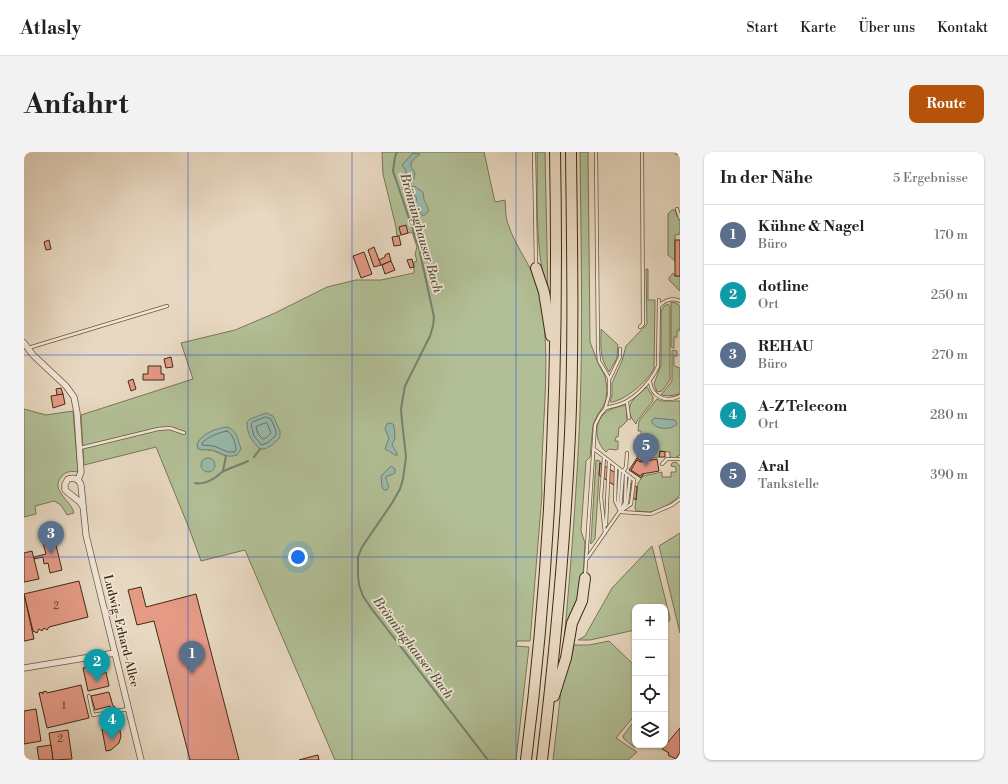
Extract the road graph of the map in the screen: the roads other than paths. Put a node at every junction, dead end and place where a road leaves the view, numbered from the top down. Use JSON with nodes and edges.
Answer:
{"nodes":[{"id":1,"x":534,"y":152,"type":"edge"},
{"id":2,"x":555,"y":152,"type":"edge"},
{"id":3,"x":571,"y":152,"type":"edge"},
{"id":4,"x":596,"y":152,"type":"edge"},
{"id":5,"x":642,"y":152,"type":"edge"},
{"id":6,"x":677,"y":209,"type":"dead end"},
{"id":7,"x":680,"y":218,"type":"edge"},
{"id":8,"x":536,"y":268,"type":"joint"},
{"id":9,"x":659,"y":300,"type":"dead end"},
{"id":10,"x":680,"y":301,"type":"edge"},
{"id":11,"x":167,"y":306,"type":"dead end"},
{"id":12,"x":659,"y":306,"type":"junction"},
{"id":13,"x":640,"y":327,"type":"dead end"},
{"id":14,"x":24,"y":343,"type":"edge"},
{"id":15,"x":27,"y":349,"type":"junction"},
{"id":16,"x":620,"y":349,"type":"dead end"},
{"id":17,"x":556,"y":362,"type":"junction"},
{"id":18,"x":609,"y":378,"type":"junction"},
{"id":19,"x":650,"y":382,"type":"junction"},
{"id":20,"x":679,"y":397,"type":"edge"},
{"id":21,"x":627,"y":402,"type":"junction"},
{"id":22,"x":605,"y":409,"type":"junction"},
{"id":23,"x":629,"y":418,"type":"dead end"},
{"id":24,"x":184,"y":433,"type":"dead end"},
{"id":25,"x":80,"y":448,"type":"junction"},
{"id":26,"x":594,"y":449,"type":"junction"},
{"id":27,"x":627,"y":453,"type":"dead end"},
{"id":28,"x":604,"y":457,"type":"junction"},
{"id":29,"x":680,"y":459,"type":"edge"},
{"id":30,"x":609,"y":461,"type":"junction"},
{"id":31,"x":662,"y":464,"type":"dead end"},
{"id":32,"x":616,"y":467,"type":"junction"},
{"id":33,"x":622,"y":471,"type":"junction"},
{"id":34,"x":626,"y":475,"type":"junction"},
{"id":35,"x":78,"y":480,"type":"junction"},
{"id":36,"x":680,"y":499,"type":"edge"},
{"id":37,"x":83,"y":507,"type":"junction"},
{"id":38,"x":620,"y":512,"type":"junction"},
{"id":39,"x":605,"y":534,"type":"junction"},
{"id":40,"x":586,"y":561,"type":"junction"},
{"id":41,"x":585,"y":578,"type":"joint"},
{"id":42,"x":115,"y":654,"type":"junction"},
{"id":43,"x":24,"y":668,"type":"edge"},
{"id":44,"x":88,"y":696,"type":"dead end"},
{"id":45,"x":129,"y":709,"type":"junction"},
{"id":46,"x":547,"y":717,"type":"junction"},
{"id":47,"x":141,"y":760,"type":"edge"},
{"id":48,"x":526,"y":760,"type":"edge"},
{"id":49,"x":542,"y":760,"type":"edge"}],
"edges":[{"from":1,"to":8,"type":"lane"},
{"from":2,"to":17,"type":"highway"},
{"from":3,"to":46,"type":"highway"},
{"from":4,"to":18,"type":"lane"},
{"from":5,"to":13,"type":"lane"},
{"from":6,"to":7,"type":"lane"},
{"from":8,"to":17,"type":"highway"},
{"from":9,"to":12,"type":"lane"},
{"from":10,"to":12,"type":"lane"},
{"from":11,"to":15,"type":"lane"},
{"from":12,"to":19,"type":"lane"},
{"from":14,"to":15,"type":"street"},
{"from":15,"to":25,"type":"street"},
{"from":16,"to":18,"type":"lane"},
{"from":17,"to":48,"type":"highway"},
{"from":18,"to":22,"type":"lane"},
{"from":19,"to":20,"type":"lane"},
{"from":19,"to":21,"type":"lane"},
{"from":21,"to":22,"type":"lane"},
{"from":21,"to":23,"type":"lane"},
{"from":22,"to":26,"type":"lane"},
{"from":24,"to":25,"type":"lane"},
{"from":25,"to":35,"type":"street"},
{"from":26,"to":28,"type":"lane"},
{"from":26,"to":40,"type":"lane"},
{"from":27,"to":33,"type":"lane"},
{"from":28,"to":30,"type":"lane"},
{"from":28,"to":39,"type":"lane"},
{"from":29,"to":31,"type":"lane"},
{"from":30,"to":32,"type":"lane"},
{"from":30,"to":39,"type":"lane"},
{"from":32,"to":33,"type":"lane"},
{"from":32,"to":38,"type":"lane"},
{"from":33,"to":34,"type":"lane"},
{"from":33,"to":38,"type":"lane"},
{"from":34,"to":38,"type":"lane"},
{"from":34,"to":38,"type":"lane"},
{"from":35,"to":37,"type":"street","name":"Ludwig-Erhard-Allee"},
{"from":35,"to":37,"type":"street"},
{"from":36,"to":38,"type":"lane"},
{"from":37,"to":42,"type":"street","name":"Ludwig-Erhard-Allee"},
{"from":38,"to":39,"type":"lane"},
{"from":39,"to":40,"type":"lane"},
{"from":40,"to":41,"type":"lane"},
{"from":41,"to":46,"type":"highway"},
{"from":42,"to":43,"type":"street"},
{"from":42,"to":45,"type":"street","name":"Ludwig-Erhard-Allee"},
{"from":44,"to":45,"type":"lane"},
{"from":45,"to":47,"type":"street","name":"Ludwig-Erhard-Allee"},
{"from":46,"to":49,"type":"highway"}]}
